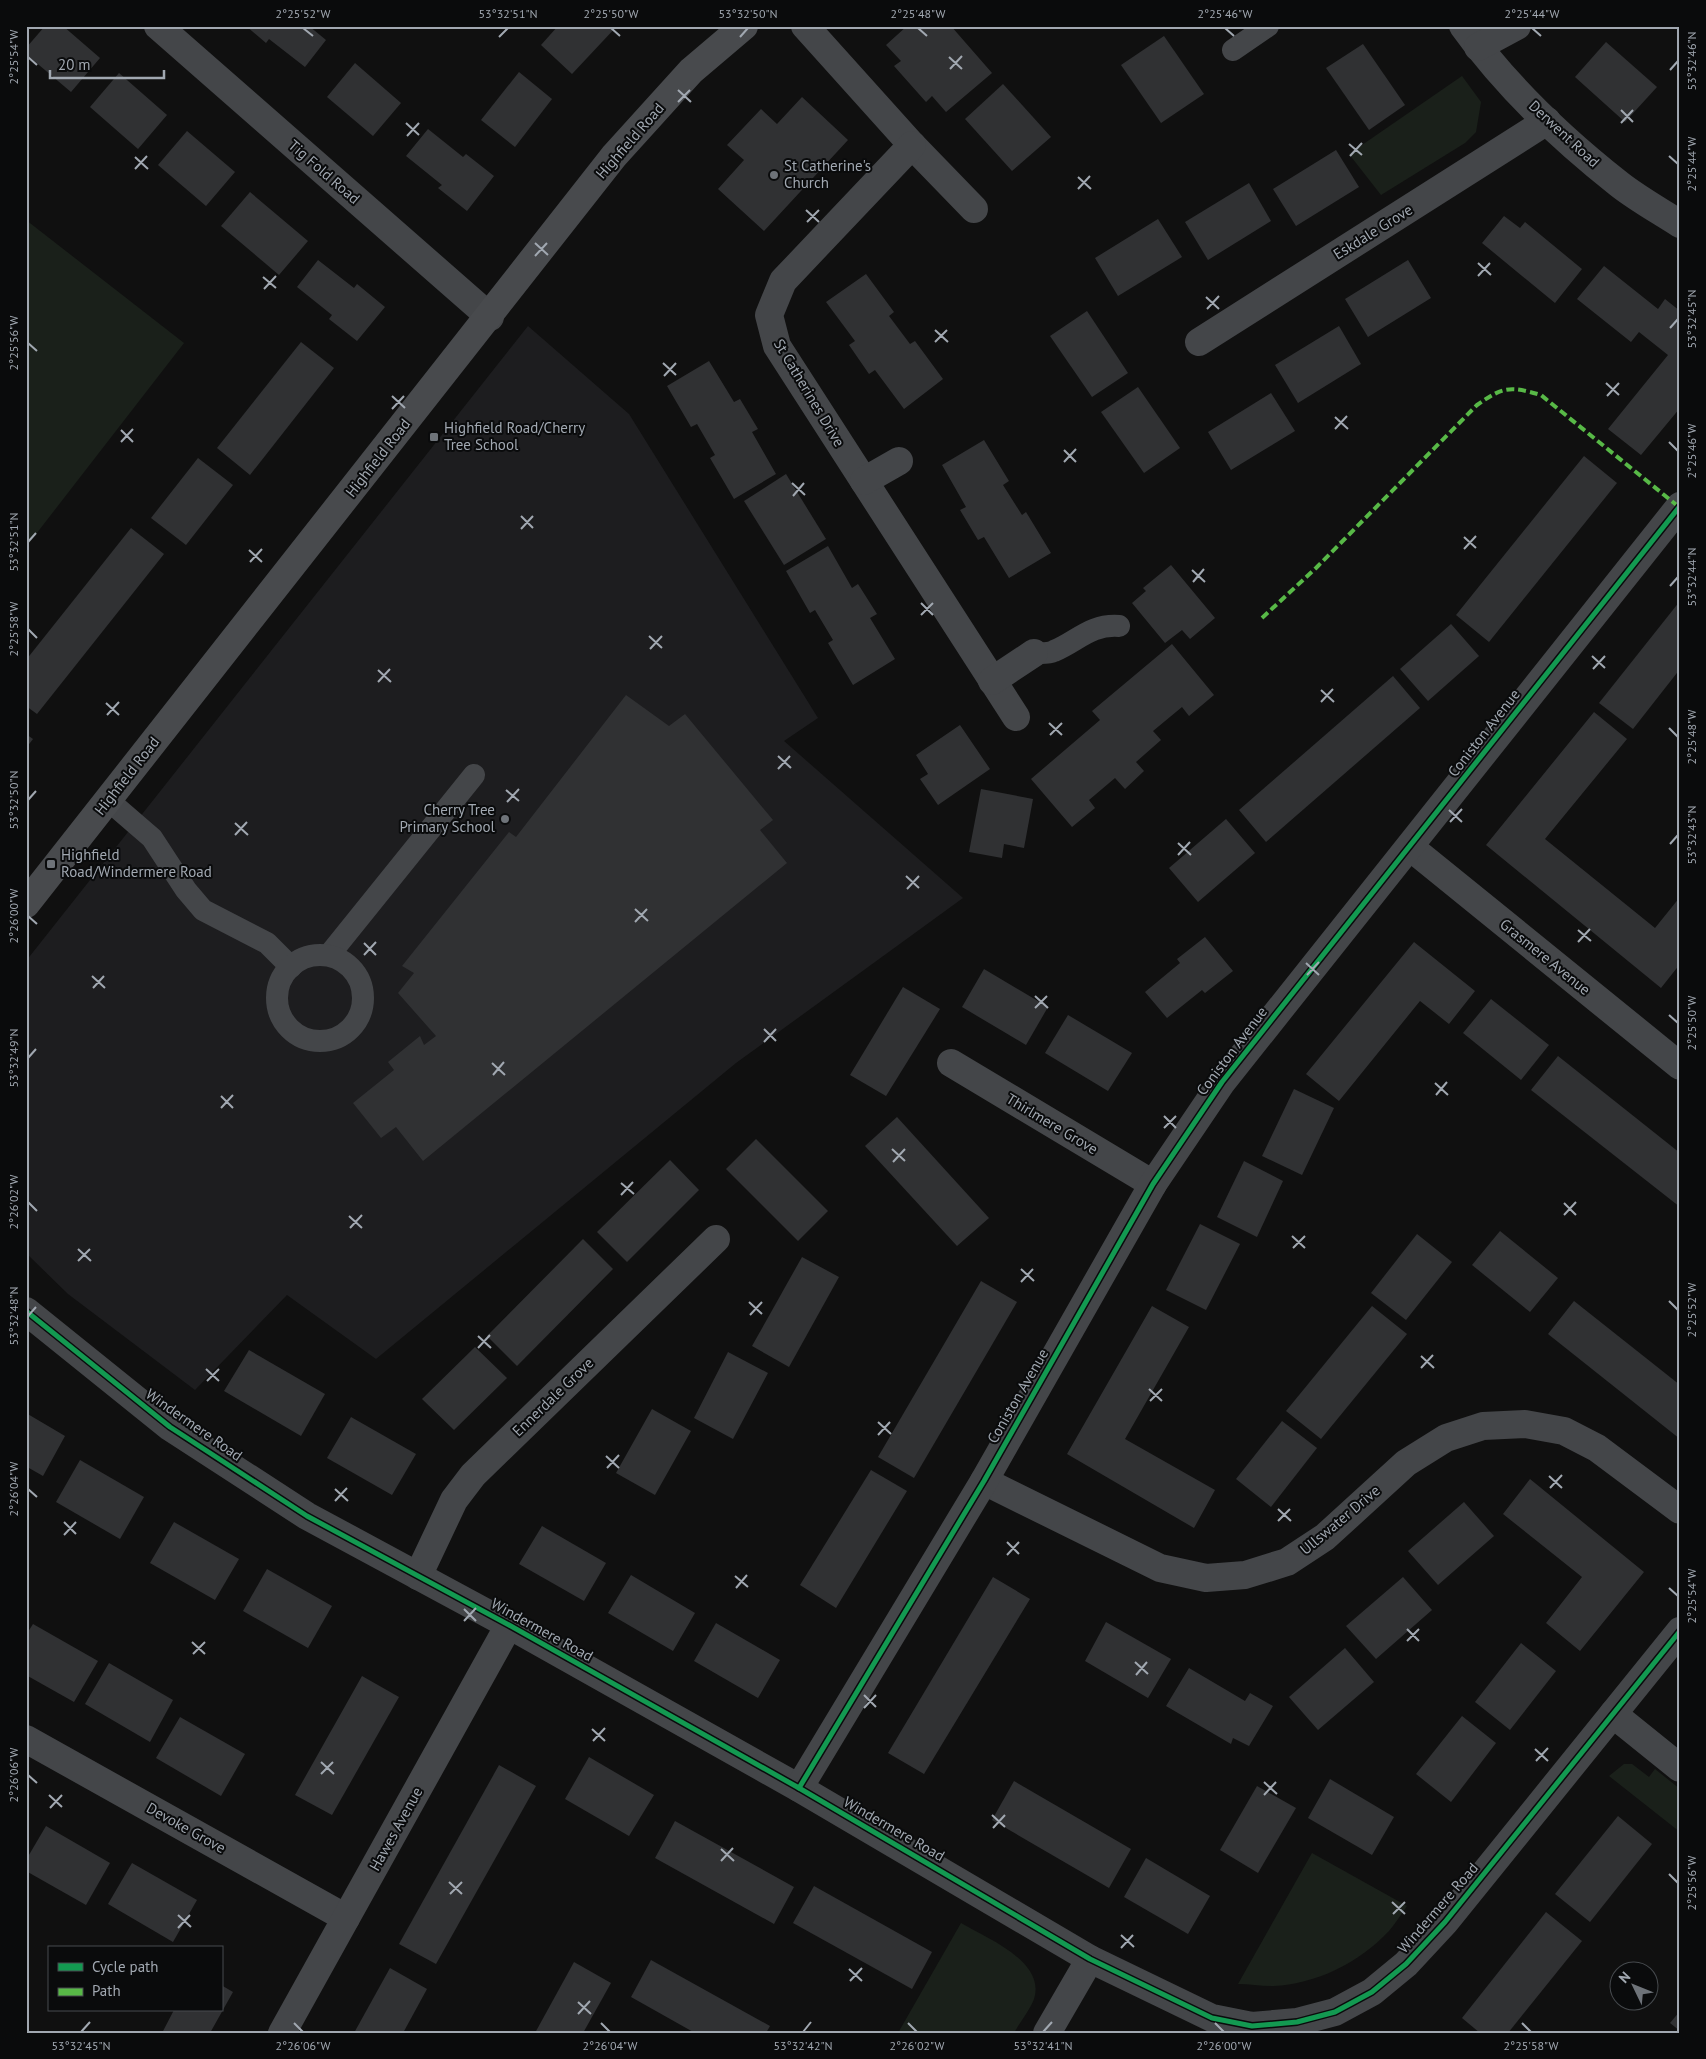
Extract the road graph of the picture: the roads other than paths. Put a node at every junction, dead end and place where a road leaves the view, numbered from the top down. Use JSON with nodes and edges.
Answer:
{"nodes":[{"id":1,"x":159,"y":26,"type":"edge"},
{"id":2,"x":744,"y":26,"type":"edge"},
{"id":3,"x":805,"y":26,"type":"edge"},
{"id":4,"x":1268,"y":26,"type":"edge"},
{"id":5,"x":1517,"y":26,"type":"edge"},
{"id":6,"x":1470,"y":37,"type":"edge"},
{"id":7,"x":1233,"y":50,"type":"dead end"},
{"id":8,"x":1547,"y":122,"type":"junction"},
{"id":9,"x":912,"y":145,"type":"junction"},
{"id":10,"x":974,"y":209,"type":"dead end"},
{"id":11,"x":1680,"y":224,"type":"edge"},
{"id":12,"x":490,"y":317,"type":"junction"},
{"id":13,"x":1199,"y":342,"type":"dead end"},
{"id":14,"x":899,"y":461,"type":"dead end"},
{"id":15,"x":864,"y":481,"type":"junction"},
{"id":16,"x":1680,"y":506,"type":"edge"},
{"id":17,"x":1119,"y":626,"type":"dead end"},
{"id":18,"x":1034,"y":653,"type":"joint"},
{"id":19,"x":992,"y":681,"type":"junction"},
{"id":20,"x":1016,"y":718,"type":"dead end"},
{"id":21,"x":474,"y":775,"type":"dead end"},
{"id":22,"x":108,"y":800,"type":"junction"},
{"id":23,"x":1410,"y":847,"type":"junction"},
{"id":24,"x":26,"y":904,"type":"edge"},
{"id":25,"x":329,"y":955,"type":"junction"},
{"id":26,"x":291,"y":967,"type":"junction"},
{"id":27,"x":951,"y":1063,"type":"dead end"},
{"id":28,"x":1680,"y":1066,"type":"edge"},
{"id":29,"x":1153,"y":1184,"type":"junction"},
{"id":30,"x":716,"y":1239,"type":"dead end"},
{"id":31,"x":26,"y":1311,"type":"edge"},
{"id":32,"x":984,"y":1481,"type":"junction"},
{"id":33,"x":1680,"y":1510,"type":"edge"},
{"id":34,"x":418,"y":1576,"type":"junction"},
{"id":35,"x":509,"y":1625,"type":"junction"},
{"id":36,"x":1680,"y":1631,"type":"edge"},
{"id":37,"x":1613,"y":1714,"type":"junction"},
{"id":38,"x":26,"y":1739,"type":"edge"},
{"id":39,"x":1680,"y":1768,"type":"edge"},
{"id":40,"x":799,"y":1788,"type":"junction"},
{"id":41,"x":346,"y":1918,"type":"junction"},
{"id":42,"x":1090,"y":1959,"type":"junction"},
{"id":43,"x":282,"y":2033,"type":"edge"},
{"id":44,"x":1047,"y":2033,"type":"edge"}],
"edges":[{"from":1,"to":12,"type":"street","name":"Tig Fold Road"},
{"from":2,"to":12,"type":"street","name":"Highfield Road"},
{"from":3,"to":9,"type":"street"},
{"from":4,"to":7,"type":"lane"},
{"from":5,"to":6,"type":"street"},
{"from":6,"to":8,"type":"street","name":"Derwent Road"},
{"from":8,"to":11,"type":"street","name":"Derwent Road"},
{"from":8,"to":13,"type":"street","name":"Eskdale Grove"},
{"from":9,"to":10,"type":"street"},
{"from":9,"to":15,"type":"street","name":"St Catherines Drive"},
{"from":12,"to":22,"type":"street","name":"Highfield Road"},
{"from":14,"to":15,"type":"street"},
{"from":15,"to":19,"type":"street","name":"St Catherines Drive"},
{"from":16,"to":23,"type":"street","name":"Coniston Avenue"},
{"from":17,"to":18,"type":"lane"},
{"from":18,"to":19,"type":"street"},
{"from":19,"to":20,"type":"street","name":"St Catherines Drive"},
{"from":21,"to":25,"type":"lane"},
{"from":22,"to":24,"type":"street","name":"Highfield Road"},
{"from":22,"to":26,"type":"lane"},
{"from":23,"to":28,"type":"street","name":"Grasmere Avenue"},
{"from":23,"to":29,"type":"street","name":"Coniston Avenue"},
{"from":25,"to":26,"type":"lane"},
{"from":25,"to":26,"type":"lane"},
{"from":27,"to":29,"type":"street","name":"Thirlmere Grove"},
{"from":29,"to":32,"type":"street","name":"Coniston Avenue"},
{"from":30,"to":34,"type":"street","name":"Ennerdale Grove"},
{"from":31,"to":34,"type":"street","name":"Windermere Road"},
{"from":32,"to":33,"type":"street","name":"Ullswater Drive"},
{"from":32,"to":40,"type":"street","name":"Coniston Avenue"},
{"from":34,"to":35,"type":"street","name":"Windermere Road"},
{"from":35,"to":40,"type":"street","name":"Windermere Road"},
{"from":35,"to":41,"type":"street","name":"Hawes Avenue"},
{"from":36,"to":37,"type":"street","name":"Windermere Road"},
{"from":37,"to":39,"type":"street"},
{"from":37,"to":42,"type":"street","name":"Windermere Road"},
{"from":38,"to":41,"type":"street","name":"Devoke Grove"},
{"from":40,"to":42,"type":"street","name":"Windermere Road"},
{"from":41,"to":43,"type":"street","name":"Hawes Avenue"},
{"from":42,"to":44,"type":"street"}]}
